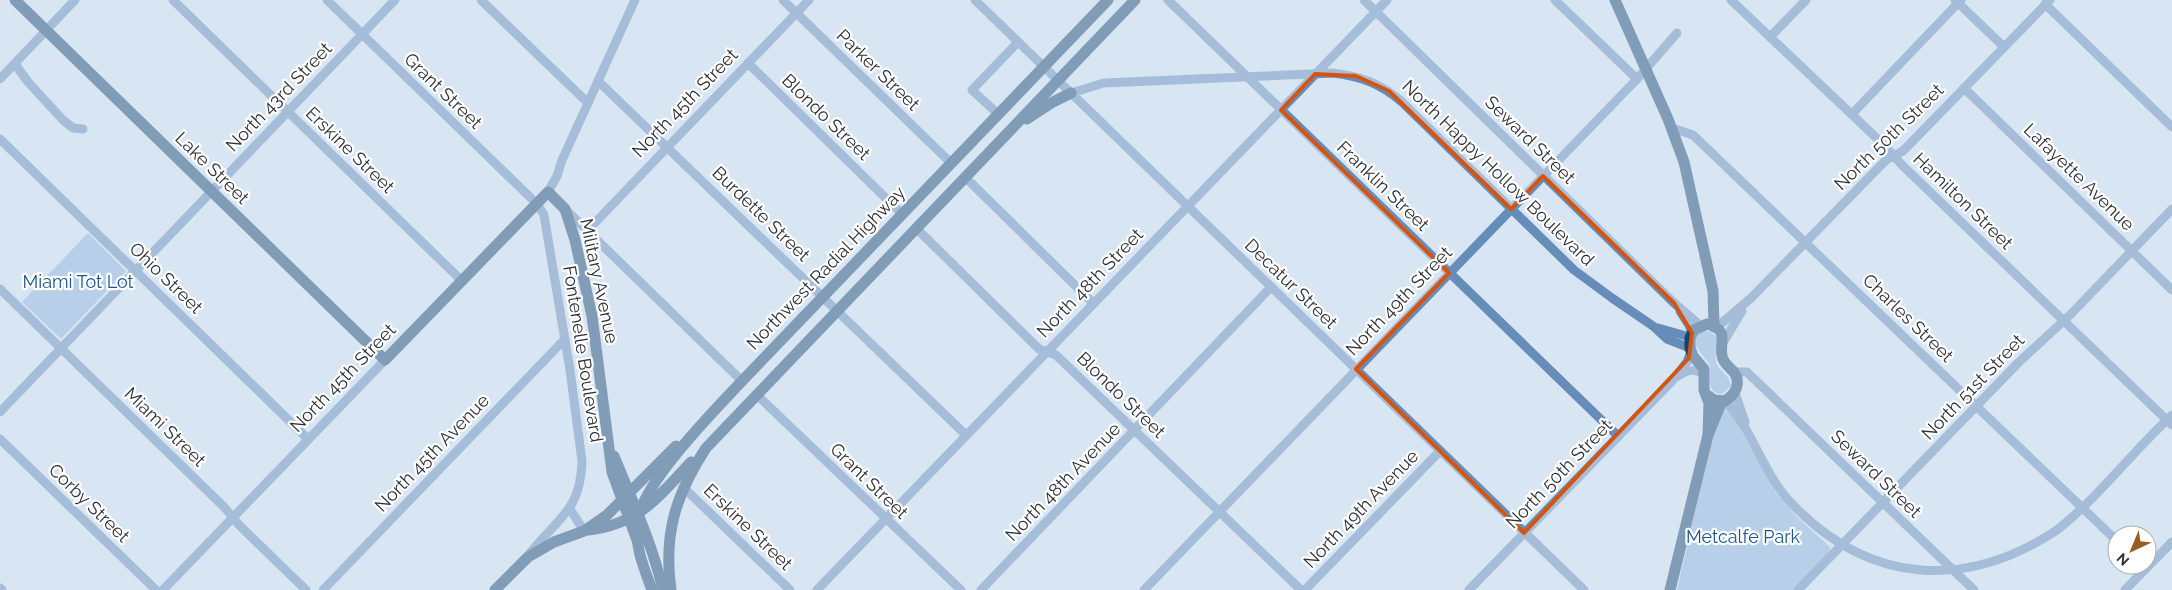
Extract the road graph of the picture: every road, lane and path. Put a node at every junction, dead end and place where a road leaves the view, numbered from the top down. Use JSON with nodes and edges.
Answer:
{"nodes":[{"id":1,"x":16,"y":0,"type":"edge"},
{"id":2,"x":75,"y":0,"type":"edge"},
{"id":3,"x":173,"y":0,"type":"edge"},
{"id":4,"x":327,"y":0,"type":"edge"},
{"id":5,"x":395,"y":0,"type":"edge"},
{"id":6,"x":481,"y":0,"type":"edge"},
{"id":7,"x":635,"y":0,"type":"edge"},
{"id":8,"x":783,"y":0,"type":"edge"},
{"id":9,"x":809,"y":0,"type":"edge"},
{"id":10,"x":975,"y":0,"type":"edge"},
{"id":11,"x":1108,"y":0,"type":"edge"},
{"id":12,"x":1135,"y":0,"type":"edge"},
{"id":13,"x":1168,"y":0,"type":"edge"},
{"id":14,"x":1364,"y":0,"type":"edge"},
{"id":15,"x":1388,"y":0,"type":"edge"},
{"id":16,"x":1555,"y":0,"type":"edge"},
{"id":17,"x":1615,"y":0,"type":"edge"},
{"id":18,"x":1732,"y":0,"type":"edge"},
{"id":19,"x":1806,"y":0,"type":"edge"},
{"id":20,"x":1958,"y":1,"type":"edge"},
{"id":21,"x":2048,"y":2,"type":"edge"},
{"id":22,"x":1376,"y":12,"type":"junction"},
{"id":23,"x":796,"y":13,"type":"junction"},
{"id":24,"x":47,"y":30,"type":"junction"},
{"id":25,"x":1677,"y":33,"type":"dead end"},
{"id":26,"x":362,"y":34,"type":"junction"},
{"id":27,"x":1770,"y":37,"type":"junction"},
{"id":28,"x":1018,"y":42,"type":"junction"},
{"id":29,"x":2004,"y":47,"type":"junction"},
{"id":30,"x":748,"y":63,"type":"junction"},
{"id":31,"x":15,"y":64,"type":"junction"},
{"id":32,"x":1044,"y":67,"type":"junction"},
{"id":33,"x":1645,"y":69,"type":"junction"},
{"id":34,"x":1315,"y":74,"type":"junction"},
{"id":35,"x":1247,"y":77,"type":"junction"},
{"id":36,"x":0,"y":79,"type":"edge"},
{"id":37,"x":1637,"y":79,"type":"junction"},
{"id":38,"x":1057,"y":80,"type":"junction"},
{"id":39,"x":598,"y":81,"type":"junction"},
{"id":40,"x":1964,"y":88,"type":"junction"},
{"id":41,"x":1071,"y":94,"type":"junction"},
{"id":42,"x":588,"y":103,"type":"junction"},
{"id":43,"x":1281,"y":110,"type":"junction"},
{"id":44,"x":288,"y":112,"type":"junction"},
{"id":45,"x":998,"y":114,"type":"junction"},
{"id":46,"x":1852,"y":114,"type":"junction"},
{"id":47,"x":2172,"y":127,"type":"edge"},
{"id":48,"x":1672,"y":128,"type":"junction"},
{"id":49,"x":83,"y":129,"type":"dead end"},
{"id":50,"x":1005,"y":135,"type":"junction"},
{"id":51,"x":0,"y":139,"type":"edge"},
{"id":52,"x":667,"y":147,"type":"junction"},
{"id":53,"x":1894,"y":156,"type":"junction"},
{"id":54,"x":951,"y":163,"type":"junction"},
{"id":55,"x":1543,"y":176,"type":"junction"},
{"id":56,"x":965,"y":177,"type":"junction"},
{"id":57,"x":212,"y":191,"type":"junction"},
{"id":58,"x":548,"y":192,"type":"junction"},
{"id":59,"x":537,"y":204,"type":"junction"},
{"id":60,"x":1187,"y":206,"type":"junction"},
{"id":61,"x":565,"y":209,"type":"junction"},
{"id":62,"x":1511,"y":209,"type":"junction"},
{"id":63,"x":2172,"y":209,"type":"edge"},
{"id":64,"x":902,"y":214,"type":"junction"},
{"id":65,"x":916,"y":228,"type":"junction"},
{"id":66,"x":587,"y":231,"type":"junction"},
{"id":67,"x":1806,"y":242,"type":"junction"},
{"id":68,"x":2132,"y":251,"type":"junction"},
{"id":69,"x":135,"y":271,"type":"junction"},
{"id":70,"x":1449,"y":273,"type":"junction"},
{"id":71,"x":462,"y":280,"type":"junction"},
{"id":72,"x":1271,"y":287,"type":"junction"},
{"id":73,"x":0,"y":289,"type":"edge"},
{"id":74,"x":2172,"y":290,"type":"edge"},
{"id":75,"x":824,"y":296,"type":"junction"},
{"id":76,"x":1751,"y":298,"type":"junction"},
{"id":77,"x":1093,"y":303,"type":"junction"},
{"id":78,"x":837,"y":310,"type":"junction"},
{"id":79,"x":2063,"y":320,"type":"junction"},
{"id":80,"x":1700,"y":334,"type":"junction"},
{"id":81,"x":565,"y":339,"type":"junction"},
{"id":82,"x":1724,"y":341,"type":"junction"},
{"id":83,"x":61,"y":348,"type":"junction"},
{"id":84,"x":1046,"y":352,"type":"junction"},
{"id":85,"x":385,"y":360,"type":"junction"},
{"id":86,"x":1356,"y":369,"type":"junction"},
{"id":87,"x":1733,"y":372,"type":"junction"},
{"id":88,"x":1704,"y":376,"type":"junction"},
{"id":89,"x":742,"y":381,"type":"junction"},
{"id":90,"x":1672,"y":381,"type":"junction"},
{"id":91,"x":1756,"y":382,"type":"junction"},
{"id":92,"x":1736,"y":390,"type":"junction"},
{"id":93,"x":756,"y":394,"type":"junction"},
{"id":94,"x":1707,"y":395,"type":"junction"},
{"id":95,"x":1724,"y":401,"type":"junction"},
{"id":96,"x":1976,"y":406,"type":"junction"},
{"id":97,"x":0,"y":412,"type":"edge"},
{"id":98,"x":712,"y":413,"type":"junction"},
{"id":99,"x":2170,"y":420,"type":"edge"},
{"id":100,"x":1134,"y":431,"type":"junction"},
{"id":101,"x":716,"y":435,"type":"junction"},
{"id":102,"x":966,"y":435,"type":"junction"},
{"id":103,"x":1708,"y":435,"type":"junction"},
{"id":104,"x":1618,"y":436,"type":"junction"},
{"id":105,"x":1749,"y":436,"type":"junction"},
{"id":106,"x":0,"y":438,"type":"edge"},
{"id":107,"x":308,"y":439,"type":"junction"},
{"id":108,"x":610,"y":445,"type":"junction"},
{"id":109,"x":1440,"y":451,"type":"junction"},
{"id":110,"x":618,"y":466,"type":"junction"},
{"id":111,"x":647,"y":475,"type":"junction"},
{"id":112,"x":683,"y":487,"type":"junction"},
{"id":113,"x":626,"y":496,"type":"junction"},
{"id":114,"x":1883,"y":503,"type":"junction"},
{"id":115,"x":2082,"y":507,"type":"junction"},
{"id":116,"x":570,"y":509,"type":"junction"},
{"id":117,"x":1219,"y":512,"type":"junction"},
{"id":118,"x":634,"y":516,"type":"junction"},
{"id":119,"x":233,"y":518,"type":"junction"},
{"id":120,"x":885,"y":519,"type":"junction"},
{"id":121,"x":609,"y":525,"type":"junction"},
{"id":122,"x":584,"y":531,"type":"junction"},
{"id":123,"x":2107,"y":531,"type":"edge"},
{"id":124,"x":1524,"y":533,"type":"junction"},
{"id":125,"x":2172,"y":542,"type":"edge"},
{"id":126,"x":637,"y":545,"type":"junction"},
{"id":127,"x":1842,"y":546,"type":"junction"},
{"id":128,"x":2157,"y":555,"type":"edge"},
{"id":129,"x":528,"y":556,"type":"junction"},
{"id":130,"x":1958,"y":575,"type":"junction"},
{"id":131,"x":2137,"y":575,"type":"edge"},
{"id":132,"x":156,"y":590,"type":"edge"},
{"id":133,"x":164,"y":590,"type":"edge"},
{"id":134,"x":306,"y":590,"type":"edge"},
{"id":135,"x":323,"y":590,"type":"edge"},
{"id":136,"x":496,"y":590,"type":"edge"},
{"id":137,"x":652,"y":590,"type":"edge"},
{"id":138,"x":663,"y":590,"type":"edge"},
{"id":139,"x":671,"y":590,"type":"edge"},
{"id":140,"x":790,"y":590,"type":"edge"},
{"id":141,"x":817,"y":590,"type":"edge"},
{"id":142,"x":960,"y":590,"type":"edge"},
{"id":143,"x":982,"y":590,"type":"edge"},
{"id":144,"x":1144,"y":590,"type":"edge"},
{"id":145,"x":1301,"y":590,"type":"edge"},
{"id":146,"x":1305,"y":590,"type":"edge"},
{"id":147,"x":1469,"y":590,"type":"edge"},
{"id":148,"x":1584,"y":590,"type":"edge"},
{"id":149,"x":1670,"y":590,"type":"edge"},
{"id":150,"x":1798,"y":590,"type":"edge"},
{"id":151,"x":1974,"y":590,"type":"edge"},
{"id":152,"x":2125,"y":590,"type":"edge"}],
"edges":[{"from":1,"to":24,"type":"main road","name":"Lake Street"},
{"from":2,"to":24,"type":"street"},
{"from":3,"to":44,"type":"street","name":"Erskine Street"},
{"from":4,"to":26,"type":"street","name":"Grant Street"},
{"from":5,"to":26,"type":"street","name":"North 43rd Street"},
{"from":6,"to":42,"type":"street"},
{"from":7,"to":39,"type":"street"},
{"from":8,"to":23,"type":"street","name":"Parker Street"},
{"from":9,"to":23,"type":"street","name":"North 45th Street"},
{"from":10,"to":28,"type":"street","name":"Decatur Street"},
{"from":11,"to":32,"type":"main road","name":"Northwest Radial Highway"},
{"from":12,"to":38,"type":"main road","name":"Northwest Radial Highway"},
{"from":13,"to":35,"type":"street","name":"Franklin Street"},
{"from":14,"to":22,"type":"street","name":"Seward Street"},
{"from":15,"to":22,"type":"street","name":"North 48th Street"},
{"from":16,"to":37,"type":"street"},
{"from":17,"to":33,"type":"main road"},
{"from":18,"to":27,"type":"street","name":"Hamilton Street"},
{"from":19,"to":27,"type":"street"},
{"from":20,"to":29,"type":"street"},
{"from":20,"to":46,"type":"street"},
{"from":21,"to":29,"type":"street","name":"North 50th Street"},
{"from":21,"to":47,"type":"street"},
{"from":22,"to":34,"type":"street","name":"North 48th Street"},
{"from":22,"to":55,"type":"street","name":"Seward Street"},
{"from":23,"to":30,"type":"street","name":"North 45th Street"},
{"from":23,"to":54,"type":"street","name":"Parker Street"},
{"from":24,"to":31,"type":"street"},
{"from":24,"to":57,"type":"main road","name":"Lake Street"},
{"from":25,"to":33,"type":"street","name":"North 49th Street"},
{"from":26,"to":44,"type":"street","name":"North 43rd Street"},
{"from":26,"to":59,"type":"street","name":"Grant Street"},
{"from":27,"to":46,"type":"street","name":"Hamilton Street"},
{"from":28,"to":32,"type":"street","name":"Decatur Street"},
{"from":28,"to":45,"type":"street"},
{"from":29,"to":40,"type":"street","name":"North 50th Street"},
{"from":30,"to":52,"type":"street","name":"North 45th Street"},
{"from":30,"to":64,"type":"street","name":"Blondo Street"},
{"from":31,"to":36,"type":"street"},
{"from":31,"to":49,"type":"street"},
{"from":32,"to":38,"type":"street","name":"Decatur Street"},
{"from":32,"to":45,"type":"main road","name":"Northwest Radial Highway"},
{"from":33,"to":37,"type":"street","name":"North 49th Street"},
{"from":33,"to":48,"type":"main road"},
{"from":34,"to":35,"type":"street","name":"North Happy Hollow Boulevard"},
{"from":34,"to":43,"type":"street","name":"North 48th Street"},
{"from":34,"to":62,"type":"street","name":"North Happy Hollow Boulevard"},
{"from":35,"to":41,"type":"street","name":"North Happy Hollow Boulevard"},
{"from":35,"to":43,"type":"street","name":"Franklin Street"},
{"from":37,"to":55,"type":"street","name":"North 49th Street"},
{"from":38,"to":41,"type":"street","name":"Decatur Street"},
{"from":38,"to":50,"type":"main road","name":"Northwest Radial Highway"},
{"from":39,"to":42,"type":"street"},
{"from":39,"to":52,"type":"street","name":"Burdette Street"},
{"from":40,"to":53,"type":"street","name":"North 50th Street"},
{"from":40,"to":68,"type":"street","name":"Lafayette Avenue"},
{"from":41,"to":50,"type":"main road"},
{"from":41,"to":60,"type":"street","name":"Decatur Street"},
{"from":42,"to":58,"type":"street"},
{"from":43,"to":60,"type":"street","name":"North 48th Street"},
{"from":43,"to":70,"type":"street","name":"Franklin Street"},
{"from":44,"to":57,"type":"street","name":"North 43rd Street"},
{"from":44,"to":71,"type":"street","name":"Erskine Street"},
{"from":45,"to":54,"type":"main road","name":"Northwest Radial Highway"},
{"from":46,"to":53,"type":"street","name":"Hamilton Street"},
{"from":48,"to":67,"type":"street","name":"Charles Street"},
{"from":48,"to":80,"type":"main road"},
{"from":50,"to":56,"type":"main road","name":"Northwest Radial Highway"},
{"from":51,"to":69,"type":"street","name":"Ohio Street"},
{"from":52,"to":66,"type":"street","name":"North 45th Street"},
{"from":52,"to":75,"type":"street","name":"Burdette Street"},
{"from":53,"to":67,"type":"street","name":"North 50th Street"},
{"from":53,"to":79,"type":"street","name":"Hamilton Street"},
{"from":54,"to":64,"type":"main road","name":"Northwest Radial Highway"},
{"from":55,"to":62,"type":"street","name":"North 49th Street"},
{"from":55,"to":80,"type":"street","name":"Seward Street"},
{"from":56,"to":65,"type":"main road","name":"Northwest Radial Highway"},
{"from":56,"to":77,"type":"street"},
{"from":57,"to":69,"type":"street","name":"North 43rd Street"},
{"from":57,"to":85,"type":"main road","name":"Lake Street"},
{"from":58,"to":59,"type":"main road","name":"North 45th Street"},
{"from":58,"to":61,"type":"main road","name":"Military Avenue"},
{"from":59,"to":71,"type":"main road","name":"North 45th Street"},
{"from":59,"to":81,"type":"street","name":"Fontenelle Boulevard"},
{"from":60,"to":72,"type":"street","name":"Decatur Street"},
{"from":60,"to":77,"type":"street","name":"North 48th Street"},
{"from":61,"to":66,"type":"street"},
{"from":61,"to":108,"type":"main road","name":"Military Avenue"},
{"from":62,"to":70,"type":"street","name":"North 49th Street"},
{"from":62,"to":80,"type":"street","name":"North Happy Hollow Boulevard"},
{"from":63,"to":68,"type":"street","name":"North 51st Street"},
{"from":64,"to":75,"type":"main road","name":"Northwest Radial Highway"},
{"from":65,"to":78,"type":"main road","name":"Northwest Radial Highway"},
{"from":65,"to":84,"type":"street","name":"Blondo Street"},
{"from":66,"to":89,"type":"street"},
{"from":67,"to":76,"type":"street","name":"North 50th Street"},
{"from":67,"to":96,"type":"street","name":"Charles Street"},
{"from":68,"to":74,"type":"street","name":"Lafayette Avenue"},
{"from":68,"to":79,"type":"street","name":"North 51st Street"},
{"from":69,"to":83,"type":"street","name":"North 43rd Street"},
{"from":69,"to":107,"type":"street","name":"Ohio Street"},
{"from":70,"to":86,"type":"street","name":"North 49th Street"},
{"from":70,"to":104,"type":"street","name":"Franklin Street"},
{"from":71,"to":85,"type":"main road","name":"North 45th Street"},
{"from":72,"to":86,"type":"street","name":"Decatur Street"},
{"from":72,"to":100,"type":"street","name":"North 48th Avenue"},
{"from":73,"to":83,"type":"street","name":"Miami Street"},
{"from":75,"to":78,"type":"street","name":"Burdette Street"},
{"from":75,"to":89,"type":"main road","name":"Northwest Radial Highway"},
{"from":76,"to":80,"type":"street","name":"North 50th Street"},
{"from":76,"to":82,"type":"street","name":"North 50th Street"},
{"from":77,"to":84,"type":"street","name":"North 48th Street"},
{"from":78,"to":93,"type":"main road","name":"Northwest Radial Highway"},
{"from":78,"to":102,"type":"street","name":"Burdette Street"},
{"from":79,"to":96,"type":"street","name":"North 51st Street"},
{"from":79,"to":99,"type":"street","name":"Hamilton Street"},
{"from":80,"to":82,"type":"main road"},
{"from":80,"to":88,"type":"main road"},
{"from":80,"to":90,"type":"street","name":"North 50th Street"},
{"from":81,"to":116,"type":"street","name":"Fontenelle Boulevard"},
{"from":81,"to":135,"type":"street","name":"North 45th Avenue"},
{"from":82,"to":87,"type":"main road"},
{"from":83,"to":97,"type":"street","name":"North 43rd Street"},
{"from":83,"to":119,"type":"street","name":"Miami Street"},
{"from":84,"to":100,"type":"street","name":"Blondo Street"},
{"from":84,"to":102,"type":"street","name":"North 48th Street"},
{"from":85,"to":107,"type":"street","name":"North 45th Street"},
{"from":86,"to":109,"type":"street","name":"Decatur Street"},
{"from":86,"to":117,"type":"street","name":"North 49th Street"},
{"from":87,"to":91,"type":"street","name":"Seward Street"},
{"from":87,"to":92,"type":"main road"},
{"from":88,"to":90,"type":"street","name":"North 50th Street"},
{"from":88,"to":94,"type":"main road"},
{"from":89,"to":98,"type":"main road","name":"Northwest Radial Highway"},
{"from":90,"to":104,"type":"street","name":"North 50th Street"},
{"from":91,"to":92,"type":"street"},
{"from":91,"to":114,"type":"street","name":"Seward Street"},
{"from":92,"to":95,"type":"main road"},
{"from":92,"to":105,"type":"street"},
{"from":93,"to":101,"type":"main road","name":"Northwest Radial Highway"},
{"from":93,"to":120,"type":"street","name":"Grant Street"},
{"from":94,"to":95,"type":"main road"},
{"from":94,"to":103,"type":"main road"},
{"from":95,"to":103,"type":"main road"},
{"from":95,"to":105,"type":"street"},
{"from":96,"to":114,"type":"street","name":"North 51st Street"},
{"from":96,"to":115,"type":"street","name":"Charles Street"},
{"from":98,"to":111,"type":"main road"},
{"from":98,"to":118,"type":"main road","name":"Northwest Radial Highway"},
{"from":99,"to":115,"type":"street"},
{"from":100,"to":117,"type":"street","name":"Blondo Street"},
{"from":100,"to":143,"type":"street","name":"North 48th Avenue"},
{"from":101,"to":112,"type":"main road","name":"Northwest Radial Highway"},
{"from":101,"to":118,"type":"main road"},
{"from":102,"to":120,"type":"street","name":"North 48th Street"},
{"from":103,"to":149,"type":"main road"},
{"from":104,"to":124,"type":"street","name":"North 50th Street"},
{"from":105,"to":127,"type":"street"},
{"from":106,"to":132,"type":"street","name":"Corby Street"},
{"from":107,"to":119,"type":"street","name":"North 45th Street"},
{"from":108,"to":110,"type":"main road","name":"Military Avenue"},
{"from":108,"to":113,"type":"main road","name":"Military Avenue"},
{"from":109,"to":124,"type":"street","name":"Decatur Street"},
{"from":109,"to":146,"type":"street","name":"North 49th Avenue"},
{"from":110,"to":111,"type":"main road"},
{"from":110,"to":113,"type":"main road","name":"Military Avenue"},
{"from":111,"to":113,"type":"main road"},
{"from":112,"to":139,"type":"main road","name":"Northwest Radial Highway"},
{"from":112,"to":140,"type":"street","name":"Erskine Street"},
{"from":113,"to":118,"type":"main road","name":"Military Avenue"},
{"from":113,"to":122,"type":"main road"},
{"from":114,"to":127,"type":"street","name":"North 51st Street"},
{"from":114,"to":130,"type":"street","name":"Seward Street"},
{"from":115,"to":123,"type":"street","name":"Charles Street"},
{"from":115,"to":130,"type":"street"},
{"from":116,"to":122,"type":"street"},
{"from":116,"to":129,"type":"street","name":"Fontenelle Boulevard"},
{"from":117,"to":144,"type":"street","name":"North 49th Street"},
{"from":117,"to":145,"type":"street","name":"Blondo Street"},
{"from":118,"to":121,"type":"main road"},
{"from":118,"to":126,"type":"main road","name":"Northwest Radial Highway"},
{"from":118,"to":138,"type":"main road","name":"Military Avenue"},
{"from":119,"to":133,"type":"street","name":"North 45th Street"},
{"from":119,"to":134,"type":"street","name":"Miami Street"},
{"from":120,"to":141,"type":"street","name":"North 48th Street"},
{"from":120,"to":142,"type":"street","name":"Grant Street"},
{"from":121,"to":122,"type":"main road"},
{"from":121,"to":126,"type":"main road"},
{"from":122,"to":129,"type":"main road","name":"Fontenelle Boulevard"},
{"from":124,"to":147,"type":"street","name":"North 50th Street"},
{"from":124,"to":148,"type":"street","name":"Decatur Street"},
{"from":125,"to":128,"type":"street"},
{"from":126,"to":137,"type":"main road","name":"Northwest Radial Highway"},
{"from":127,"to":130,"type":"street"},
{"from":127,"to":150,"type":"street","name":"North 51st Street"},
{"from":129,"to":136,"type":"main road","name":"Fontenelle Boulevard"},
{"from":130,"to":151,"type":"street","name":"Seward Street"},
{"from":131,"to":152,"type":"street"}]}
